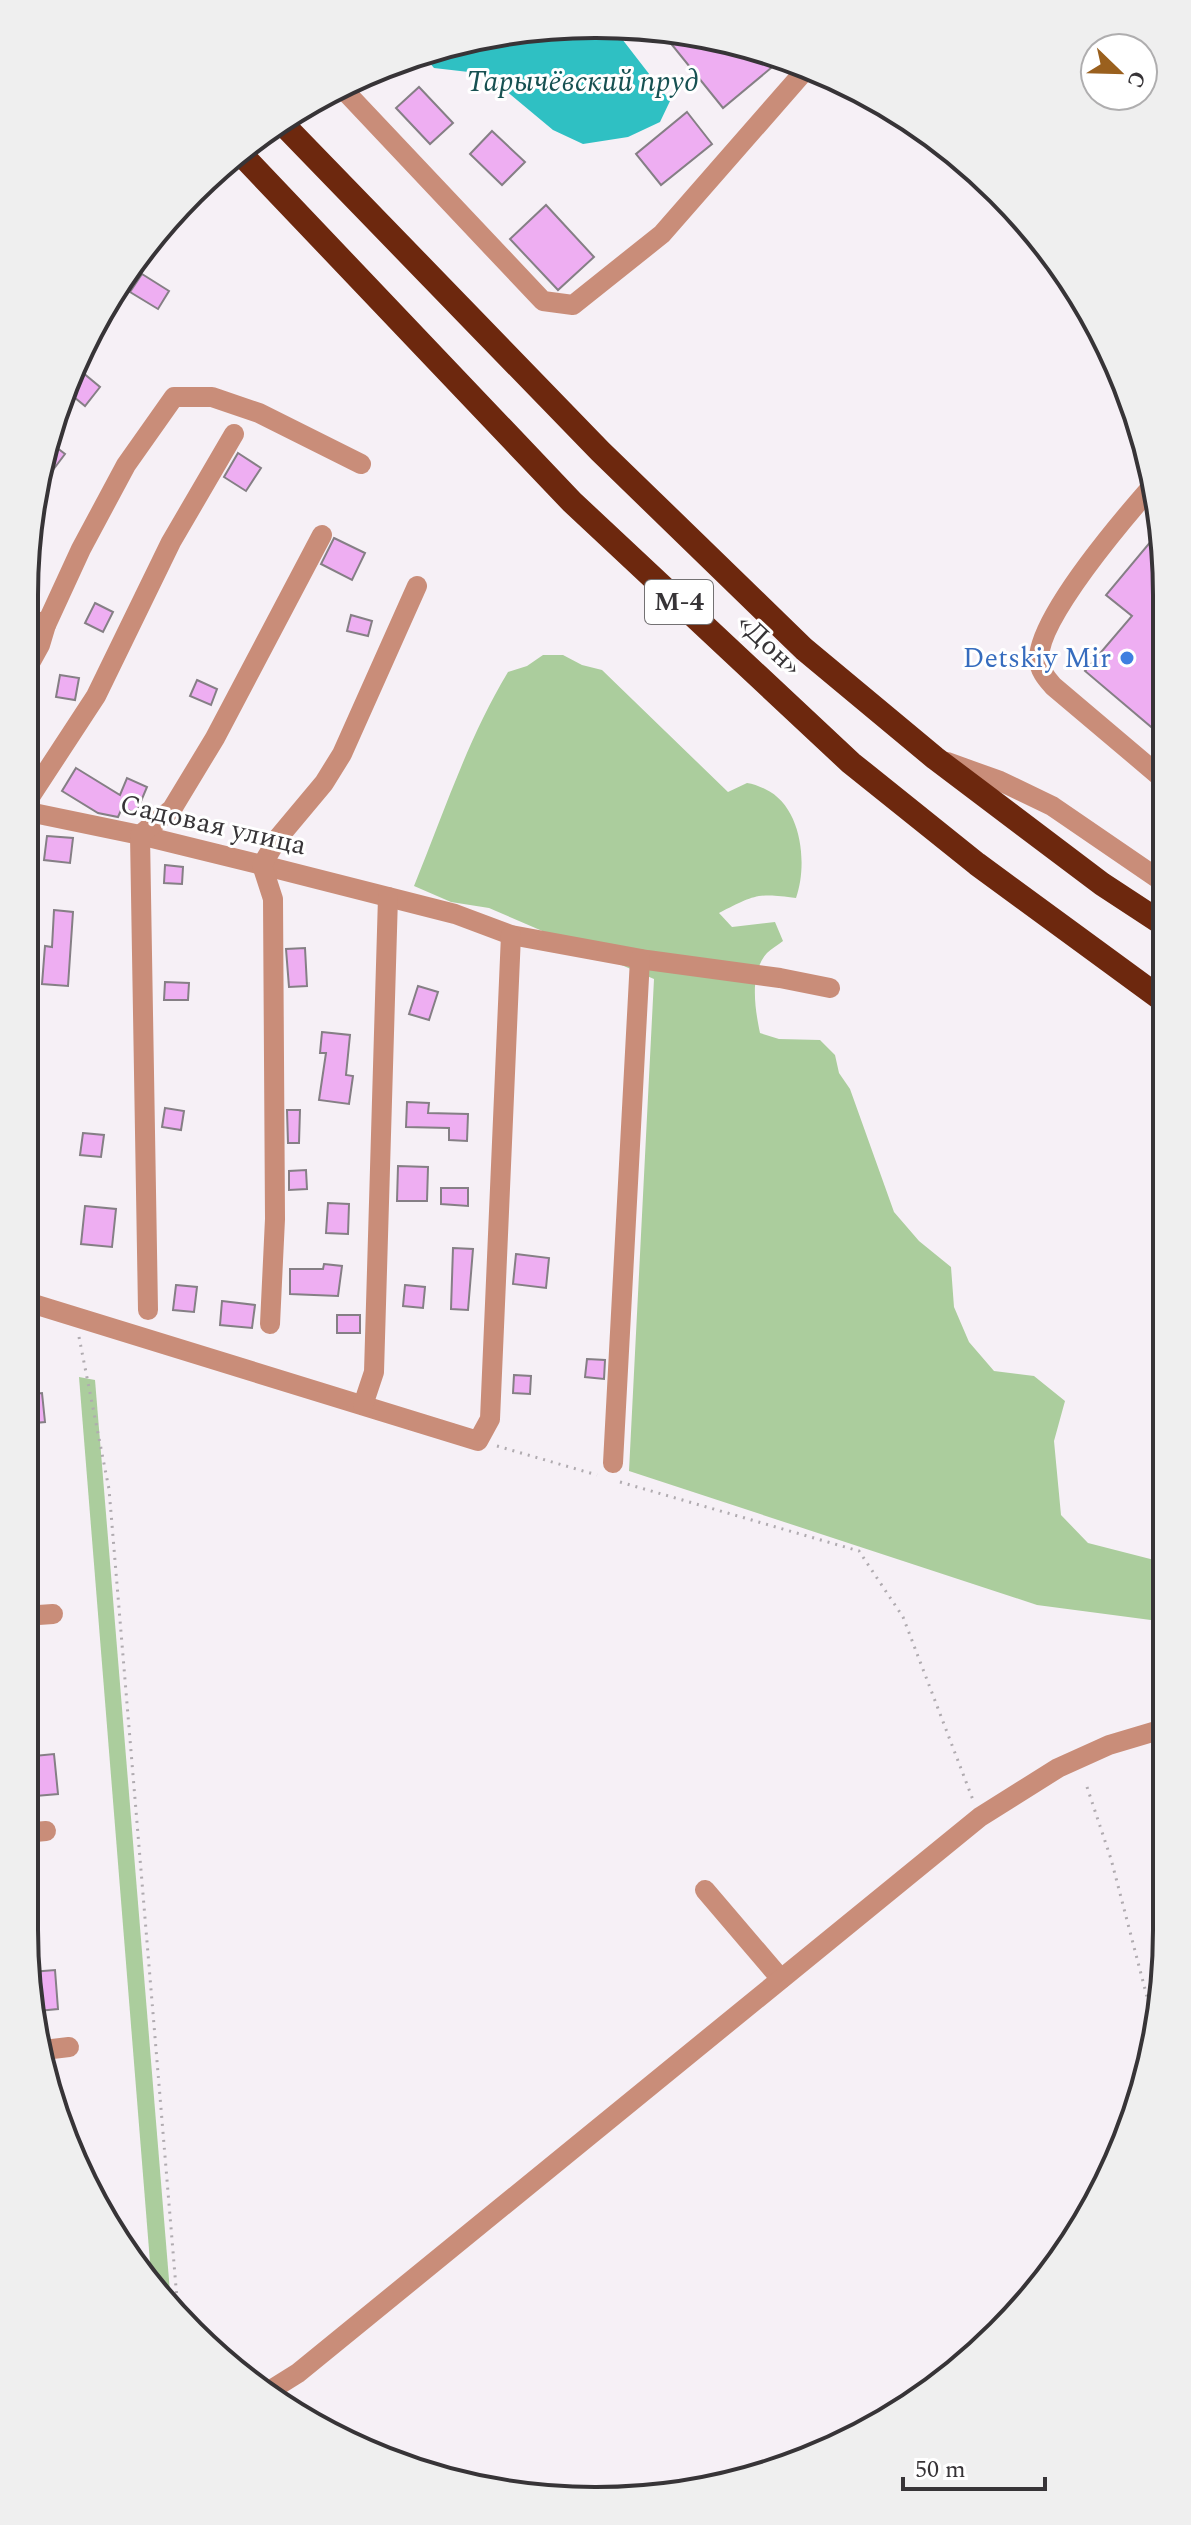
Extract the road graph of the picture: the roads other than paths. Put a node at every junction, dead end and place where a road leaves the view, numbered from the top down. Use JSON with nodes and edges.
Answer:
{"nodes":[{"id":1,"x":800,"y":77,"type":"edge"},
{"id":2,"x":349,"y":95,"type":"edge"},
{"id":3,"x":289,"y":130,"type":"edge"},
{"id":4,"x":247,"y":160,"type":"edge"},
{"id":5,"x":234,"y":434,"type":"dead end"},
{"id":6,"x":361,"y":464,"type":"dead end"},
{"id":7,"x":1143,"y":496,"type":"edge"},
{"id":8,"x":322,"y":535,"type":"dead end"},
{"id":9,"x":417,"y":586,"type":"dead end"},
{"id":10,"x":38,"y":622,"type":"edge"},
{"id":11,"x":46,"y":625,"type":"junction"},
{"id":12,"x":38,"y":649,"type":"edge"},
{"id":13,"x":935,"y":758,"type":"junction"},
{"id":14,"x":1153,"y":771,"type":"edge"},
{"id":15,"x":38,"y":787,"type":"edge"},
{"id":16,"x":38,"y":812,"type":"edge"},
{"id":17,"x":140,"y":835,"type":"junction"},
{"id":18,"x":262,"y":865,"type":"junction"},
{"id":19,"x":1153,"y":875,"type":"edge"},
{"id":20,"x":388,"y":897,"type":"junction"},
{"id":21,"x":1153,"y":917,"type":"edge"},
{"id":22,"x":511,"y":935,"type":"junction"},
{"id":23,"x":640,"y":959,"type":"junction"},
{"id":24,"x":830,"y":988,"type":"dead end"},
{"id":25,"x":1153,"y":993,"type":"edge"},
{"id":26,"x":38,"y":1306,"type":"edge"},
{"id":27,"x":148,"y":1310,"type":"dead end"},
{"id":28,"x":270,"y":1324,"type":"dead end"},
{"id":29,"x":363,"y":1405,"type":"junction"},
{"id":30,"x":609,"y":1473,"type":"road end"},
{"id":31,"x":53,"y":1614,"type":"dead end"},
{"id":32,"x":38,"y":1615,"type":"edge"},
{"id":33,"x":1153,"y":1732,"type":"edge"},
{"id":34,"x":46,"y":1831,"type":"dead end"},
{"id":35,"x":38,"y":1832,"type":"edge"},
{"id":36,"x":705,"y":1890,"type":"dead end"},
{"id":37,"x":781,"y":1979,"type":"junction"},
{"id":38,"x":69,"y":2047,"type":"dead end"},
{"id":39,"x":51,"y":2049,"type":"edge"},
{"id":40,"x":277,"y":2386,"type":"edge"}],
"edges":[{"from":1,"to":2,"type":"street"},
{"from":3,"to":13,"type":"highway","name":"«Дон»","number":"М-4"},
{"from":4,"to":25,"type":"highway","name":"«Дон»","number":"М-4"},
{"from":5,"to":15,"type":"street"},
{"from":6,"to":11,"type":"street"},
{"from":7,"to":14,"type":"street"},
{"from":8,"to":17,"type":"street"},
{"from":9,"to":18,"type":"street"},
{"from":10,"to":11,"type":"street"},
{"from":11,"to":12,"type":"street"},
{"from":13,"to":19,"type":"street"},
{"from":13,"to":21,"type":"highway","name":"«Дон»","number":"М-4"},
{"from":16,"to":17,"type":"street","name":"Садовая улица"},
{"from":17,"to":18,"type":"street","name":"Садовая улица"},
{"from":17,"to":27,"type":"street"},
{"from":18,"to":20,"type":"street","name":"Садовая улица"},
{"from":18,"to":28,"type":"street"},
{"from":20,"to":22,"type":"street","name":"Садовая улица"},
{"from":20,"to":29,"type":"street"},
{"from":22,"to":23,"type":"street","name":"Садовая улица"},
{"from":22,"to":29,"type":"street"},
{"from":23,"to":24,"type":"street","name":"Садовая улица"},
{"from":23,"to":30,"type":"street"},
{"from":26,"to":29,"type":"street"},
{"from":31,"to":32,"type":"street"},
{"from":33,"to":37,"type":"street"},
{"from":34,"to":35,"type":"street"},
{"from":36,"to":37,"type":"street"},
{"from":37,"to":40,"type":"street"},
{"from":38,"to":39,"type":"street"}]}
